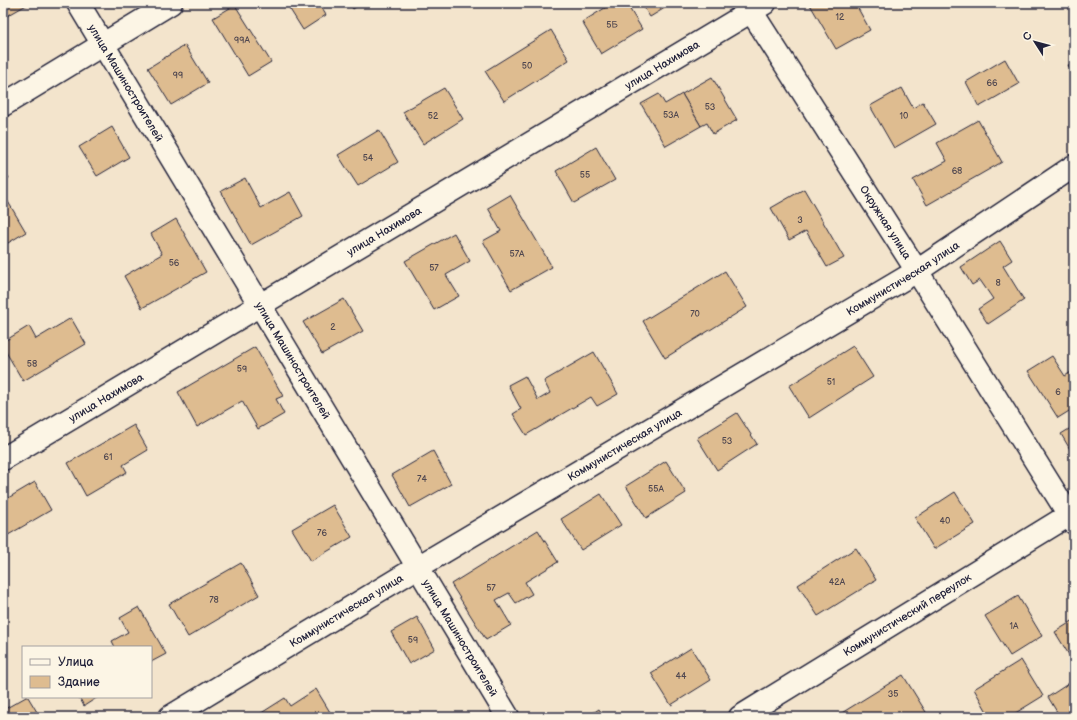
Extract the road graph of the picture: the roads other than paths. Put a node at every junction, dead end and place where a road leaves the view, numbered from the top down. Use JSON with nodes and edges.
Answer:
{"nodes":[{"id":1,"x":78,"y":3,"type":"edge"},
{"id":2,"x":171,"y":3,"type":"edge"},
{"id":3,"x":754,"y":6,"type":"edge"},
{"id":4,"x":103,"y":44,"type":"junction"},
{"id":5,"x":3,"y":105,"type":"edge"},
{"id":6,"x":1074,"y":166,"type":"edge"},
{"id":7,"x":917,"y":271,"type":"junction"},
{"id":8,"x":259,"y":304,"type":"junction"},
{"id":9,"x":3,"y":459,"type":"edge"},
{"id":10,"x":1072,"y":517,"type":"edge"},
{"id":11,"x":418,"y":567,"type":"junction"},
{"id":12,"x":170,"y":717,"type":"edge"},
{"id":13,"x":508,"y":717,"type":"edge"},
{"id":14,"x":740,"y":717,"type":"edge"}],
"edges":[{"from":1,"to":4,"type":"street","name":"улица Машиностроителей"},
{"from":2,"to":4,"type":"street"},
{"from":3,"to":7,"type":"street","name":"Окружная улица"},
{"from":3,"to":8,"type":"street","name":"улица Нахимова"},
{"from":4,"to":5,"type":"street"},
{"from":4,"to":8,"type":"street","name":"улица Машиностроителей"},
{"from":6,"to":7,"type":"street","name":"Коммунистическая улица"},
{"from":7,"to":10,"type":"street","name":"Окружная улица"},
{"from":7,"to":11,"type":"street","name":"Коммунистическая улица"},
{"from":8,"to":9,"type":"street","name":"улица Нахимова"},
{"from":8,"to":11,"type":"street","name":"улица Машиностроителей"},
{"from":10,"to":14,"type":"street","name":"Коммунистический переулок"},
{"from":11,"to":12,"type":"street","name":"Коммунистическая улица"},
{"from":11,"to":13,"type":"street","name":"улица Машиностроителей"}]}
